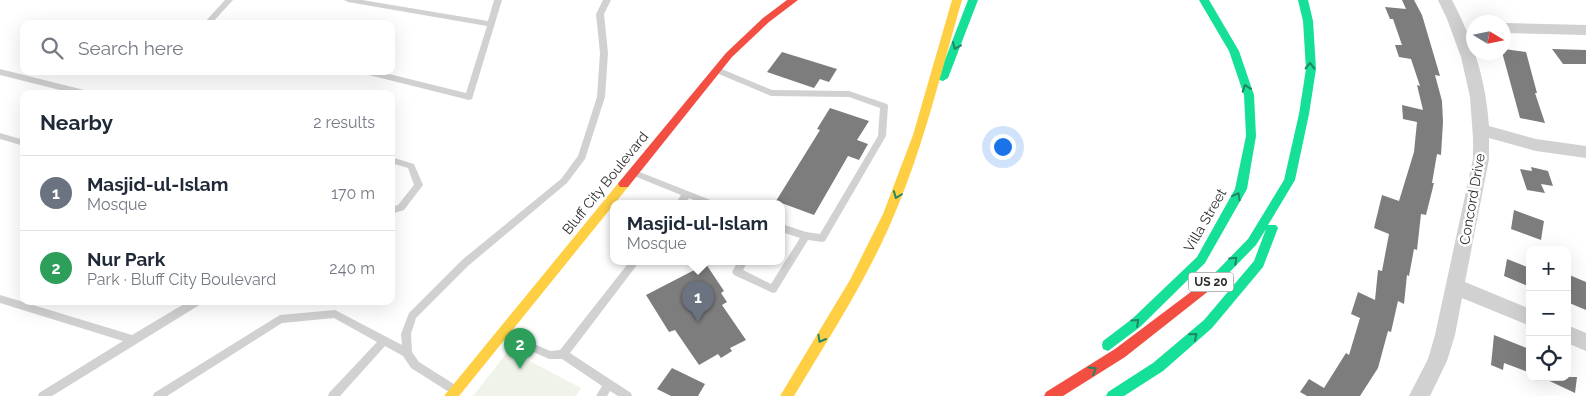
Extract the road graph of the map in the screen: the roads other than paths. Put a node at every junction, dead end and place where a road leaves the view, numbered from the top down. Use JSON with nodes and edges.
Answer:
{"nodes":[{"id":1,"x":229,"y":0,"type":"edge"},
{"id":2,"x":348,"y":0,"type":"edge"},
{"id":3,"x":498,"y":0,"type":"edge"},
{"id":4,"x":607,"y":0,"type":"edge"},
{"id":5,"x":793,"y":0,"type":"edge"},
{"id":6,"x":957,"y":0,"type":"edge"},
{"id":7,"x":973,"y":0,"type":"edge"},
{"id":8,"x":1204,"y":0,"type":"edge"},
{"id":9,"x":1303,"y":0,"type":"edge"},
{"id":10,"x":1445,"y":0,"type":"edge"},
{"id":11,"x":211,"y":20,"type":"edge"},
{"id":12,"x":491,"y":24,"type":"junction"},
{"id":13,"x":1466,"y":24,"type":"edge"},
{"id":14,"x":1511,"y":28,"type":"edge"},
{"id":15,"x":1586,"y":30,"type":"edge"},
{"id":16,"x":1471,"y":60,"type":"edge"},
{"id":17,"x":717,"y":70,"type":"junction"},
{"id":18,"x":0,"y":72,"type":"edge"},
{"id":19,"x":381,"y":75,"type":"edge"},
{"id":20,"x":72,"y":90,"type":"edge"},
{"id":21,"x":1482,"y":130,"type":"junction"},
{"id":22,"x":0,"y":136,"type":"edge"},
{"id":23,"x":20,"y":142,"type":"edge"},
{"id":24,"x":914,"y":150,"type":"junction"},
{"id":25,"x":1586,"y":152,"type":"edge"},
{"id":26,"x":395,"y":161,"type":"edge"},
{"id":27,"x":632,"y":172,"type":"junction"},
{"id":28,"x":1289,"y":180,"type":"junction"},
{"id":29,"x":687,"y":194,"type":"junction"},
{"id":30,"x":682,"y":200,"type":"edge"},
{"id":31,"x":702,"y":200,"type":"edge"},
{"id":32,"x":395,"y":210,"type":"edge"},
{"id":33,"x":785,"y":229,"type":"edge"},
{"id":34,"x":806,"y":236,"type":"junction"},
{"id":35,"x":632,"y":265,"type":"edge"},
{"id":36,"x":741,"y":265,"type":"edge"},
{"id":37,"x":1456,"y":286,"type":"junction"},
{"id":38,"x":0,"y":300,"type":"edge"},
{"id":39,"x":191,"y":305,"type":"edge"},
{"id":40,"x":1526,"y":316,"type":"edge"},
{"id":41,"x":502,"y":334,"type":"junction"},
{"id":42,"x":1571,"y":336,"type":"edge"},
{"id":43,"x":133,"y":340,"type":"junction"},
{"id":44,"x":384,"y":341,"type":"junction"},
{"id":45,"x":1586,"y":342,"type":"edge"},
{"id":46,"x":406,"y":353,"type":"junction"},
{"id":47,"x":563,"y":354,"type":"junction"},
{"id":48,"x":609,"y":385,"type":"junction"},
{"id":49,"x":453,"y":393,"type":"edge"},
{"id":50,"x":44,"y":396,"type":"edge"},
{"id":51,"x":158,"y":396,"type":"edge"},
{"id":52,"x":333,"y":396,"type":"edge"},
{"id":53,"x":601,"y":396,"type":"edge"},
{"id":54,"x":627,"y":396,"type":"edge"},
{"id":55,"x":787,"y":396,"type":"edge"},
{"id":56,"x":1044,"y":396,"type":"edge"},
{"id":57,"x":1051,"y":396,"type":"edge"},
{"id":58,"x":1113,"y":396,"type":"edge"},
{"id":59,"x":1418,"y":396,"type":"edge"}],
"edges":[{"from":1,"to":11,"type":"lane"},
{"from":2,"to":12,"type":"lane"},
{"from":3,"to":12,"type":"lane"},
{"from":4,"to":46,"type":"lane"},
{"from":5,"to":17,"type":"main road","name":"Bluff City Boulevard"},
{"from":6,"to":24,"type":"main road"},
{"from":7,"to":24,"type":"main road","one_way":true},
{"from":56,"to":8,"type":"main road","name":"Villa Street","one_way":true},
{"from":28,"to":9,"type":"main road","number":"US 20","one_way":true},
{"from":10,"to":13,"type":"street","name":"Concord Drive"},
{"from":12,"to":19,"type":"lane"},
{"from":14,"to":15,"type":"street"},
{"from":16,"to":21,"type":"street","name":"Concord Drive"},
{"from":17,"to":27,"type":"main road","name":"Bluff City Boulevard"},
{"from":17,"to":34,"type":"lane"},
{"from":18,"to":20,"type":"lane"},
{"from":21,"to":25,"type":"street"},
{"from":21,"to":37,"type":"street","name":"Concord Drive"},
{"from":22,"to":23,"type":"lane"},
{"from":24,"to":55,"type":"main road","one_way":true},
{"from":26,"to":32,"type":"lane"},
{"from":27,"to":29,"type":"lane"},
{"from":27,"to":41,"type":"main road","name":"Bluff City Boulevard"},
{"from":57,"to":28,"type":"main road","number":"US 20","one_way":true},
{"from":58,"to":28,"type":"main road","one_way":true},
{"from":29,"to":30,"type":"lane"},
{"from":29,"to":31,"type":"lane"},
{"from":33,"to":34,"type":"lane"},
{"from":34,"to":36,"type":"lane"},
{"from":35,"to":47,"type":"lane"},
{"from":37,"to":40,"type":"street"},
{"from":37,"to":59,"type":"street","name":"Concord Drive"},
{"from":38,"to":43,"type":"lane"},
{"from":39,"to":43,"type":"lane"},
{"from":41,"to":47,"type":"lane"},
{"from":41,"to":49,"type":"main road","name":"Bluff City Boulevard"},
{"from":42,"to":45,"type":"street"},
{"from":43,"to":50,"type":"lane"},
{"from":44,"to":46,"type":"lane"},
{"from":44,"to":51,"type":"lane"},
{"from":44,"to":52,"type":"lane"},
{"from":46,"to":49,"type":"lane"},
{"from":47,"to":48,"type":"lane"},
{"from":48,"to":53,"type":"lane"},
{"from":48,"to":54,"type":"lane"}]}
